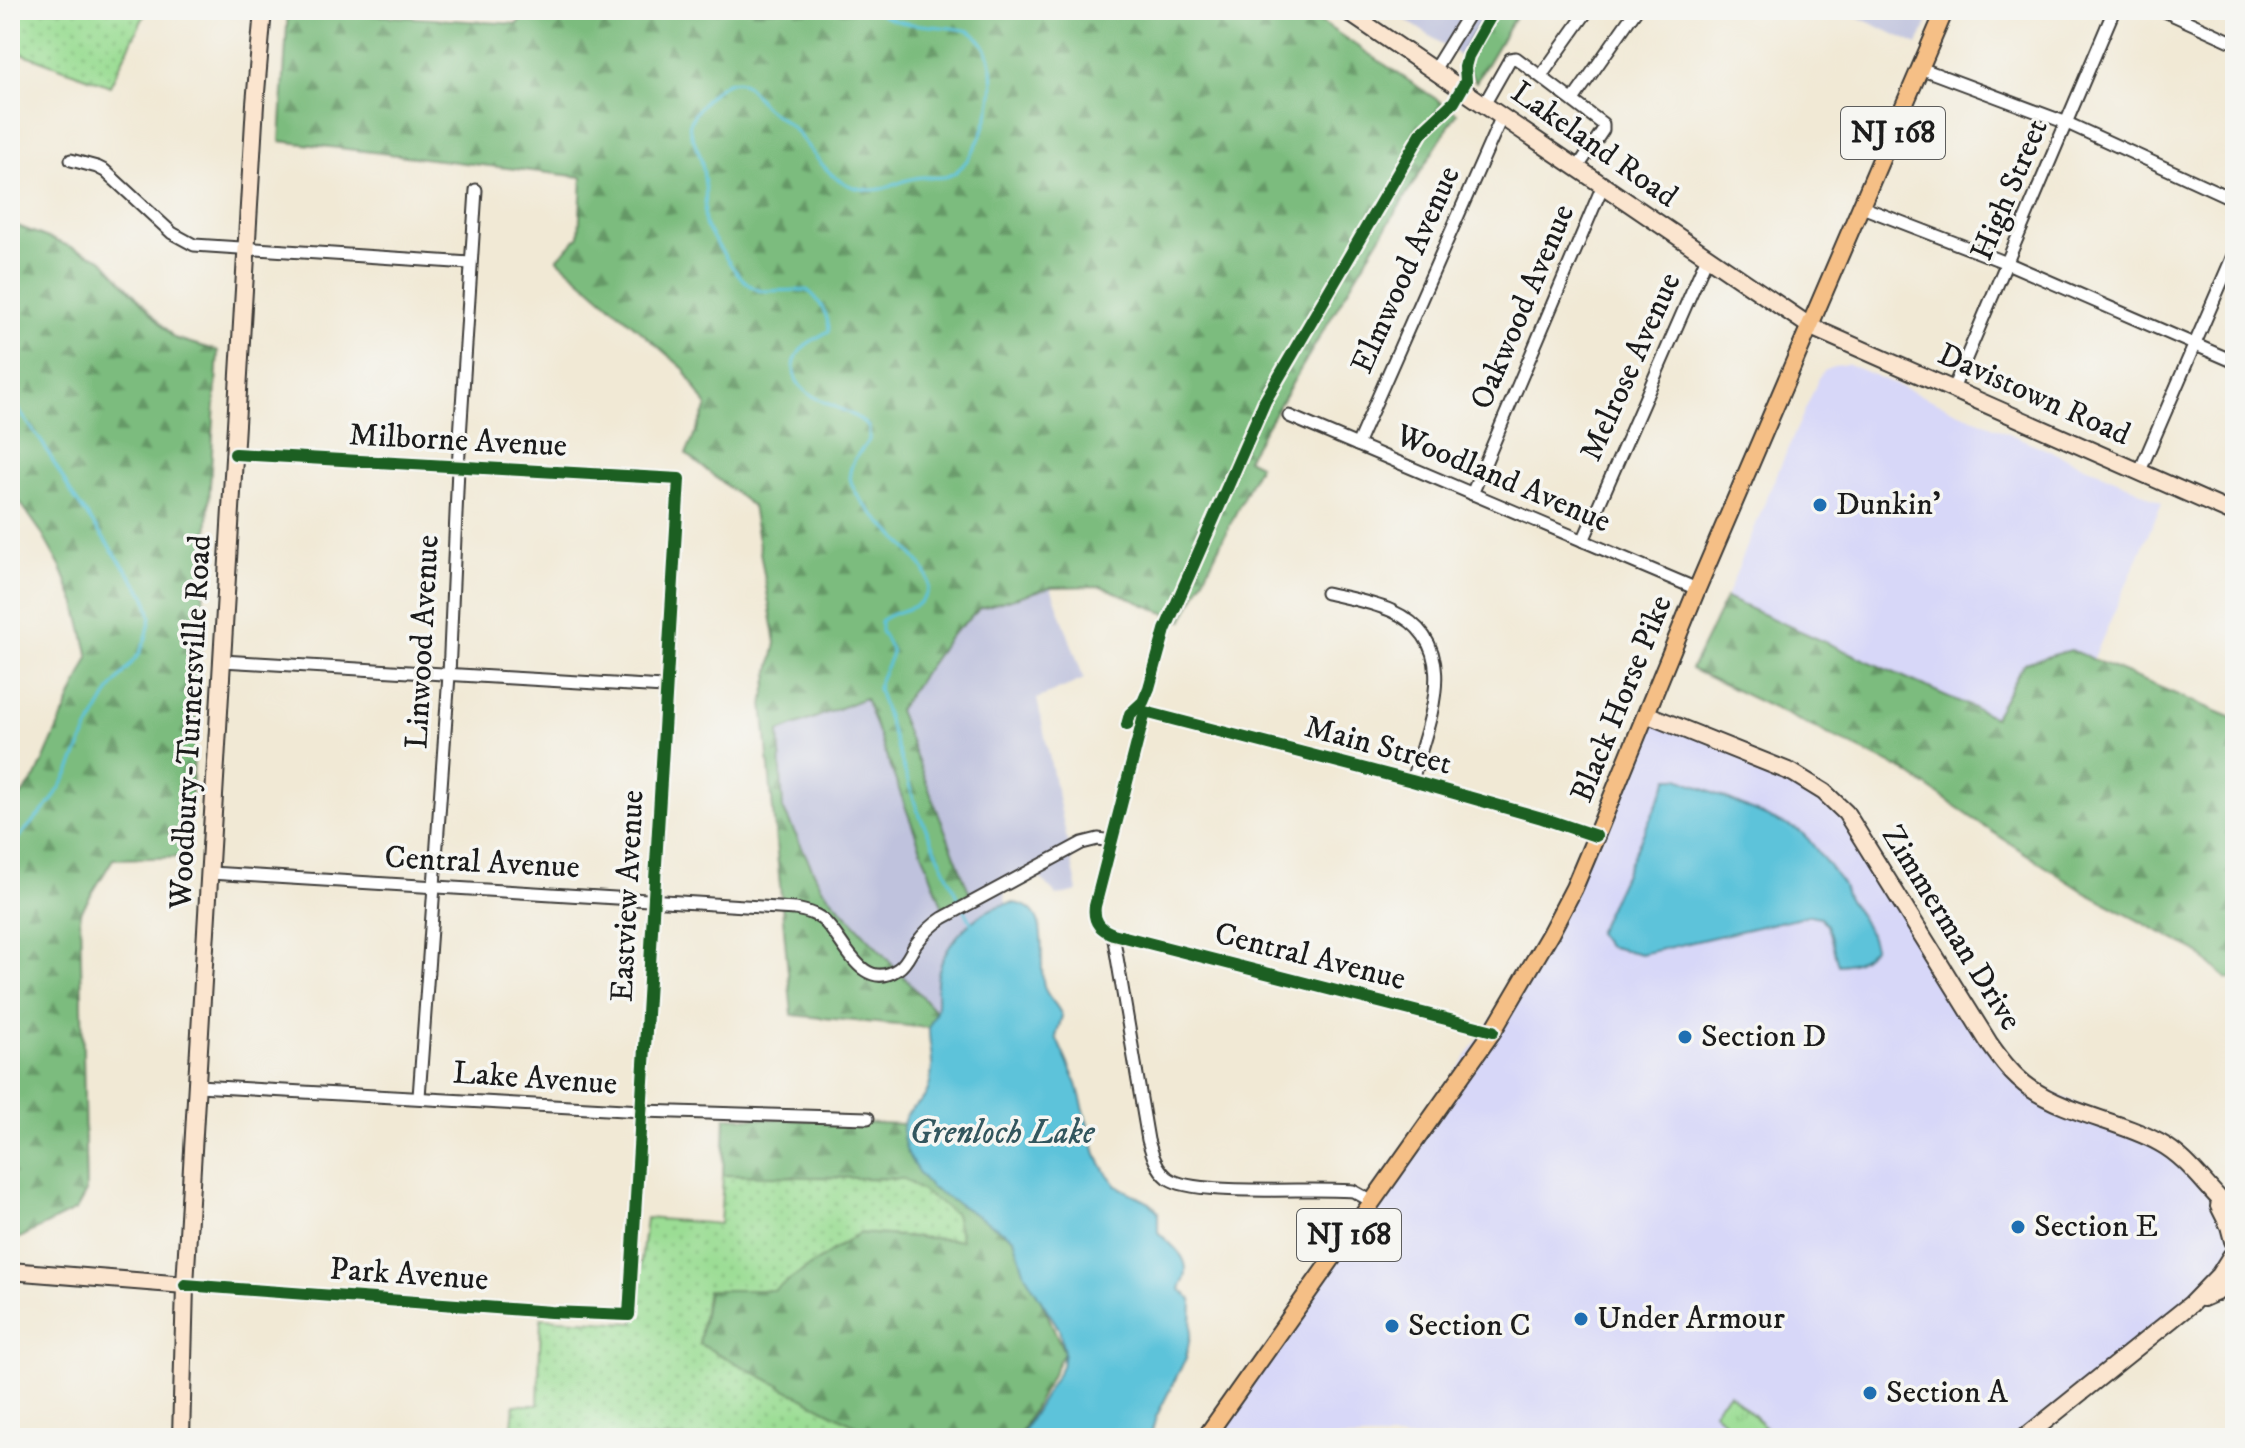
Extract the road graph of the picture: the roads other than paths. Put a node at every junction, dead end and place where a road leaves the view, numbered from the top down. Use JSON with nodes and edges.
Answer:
{"nodes":[{"id":1,"x":263,"y":10,"type":"edge"},
{"id":2,"x":1345,"y":10,"type":"edge"},
{"id":3,"x":1471,"y":10,"type":"edge"},
{"id":4,"x":1588,"y":10,"type":"edge"},
{"id":5,"x":1636,"y":10,"type":"edge"},
{"id":6,"x":1945,"y":10,"type":"edge"},
{"id":7,"x":2114,"y":10,"type":"edge"},
{"id":8,"x":2162,"y":10,"type":"edge"},
{"id":9,"x":2235,"y":43,"type":"edge"},
{"id":10,"x":1920,"y":68,"type":"junction"},
{"id":11,"x":1434,"y":70,"type":"junction"},
{"id":12,"x":1541,"y":76,"type":"junction"},
{"id":13,"x":1573,"y":100,"type":"junction"},
{"id":14,"x":1485,"y":103,"type":"junction"},
{"id":15,"x":1502,"y":116,"type":"junction"},
{"id":16,"x":2067,"y":123,"type":"junction"},
{"id":17,"x":71,"y":160,"type":"dead end"},
{"id":18,"x":1578,"y":167,"type":"junction"},
{"id":19,"x":1603,"y":185,"type":"junction"},
{"id":20,"x":476,"y":190,"type":"dead end"},
{"id":21,"x":2235,"y":200,"type":"edge"},
{"id":22,"x":1862,"y":207,"type":"junction"},
{"id":23,"x":246,"y":249,"type":"junction"},
{"id":24,"x":2235,"y":251,"type":"edge"},
{"id":25,"x":1707,"y":257,"type":"junction"},
{"id":26,"x":470,"y":263,"type":"junction"},
{"id":27,"x":2007,"y":263,"type":"junction"},
{"id":28,"x":1811,"y":327,"type":"junction"},
{"id":29,"x":2195,"y":345,"type":"junction"},
{"id":30,"x":2235,"y":362,"type":"edge"},
{"id":31,"x":1953,"y":389,"type":"junction"},
{"id":32,"x":1289,"y":416,"type":"dead end"},
{"id":33,"x":1357,"y":445,"type":"junction"},
{"id":34,"x":235,"y":454,"type":"junction"},
{"id":35,"x":458,"y":468,"type":"junction"},
{"id":36,"x":2139,"y":473,"type":"junction"},
{"id":37,"x":679,"y":479,"type":"joint"},
{"id":38,"x":1472,"y":494,"type":"junction"},
{"id":39,"x":2235,"y":514,"type":"edge"},
{"id":40,"x":1583,"y":541,"type":"junction"},
{"id":41,"x":1697,"y":589,"type":"junction"},
{"id":42,"x":1326,"y":593,"type":"dead end"},
{"id":43,"x":222,"y":661,"type":"junction"},
{"id":44,"x":449,"y":675,"type":"junction"},
{"id":45,"x":664,"y":687,"type":"junction"},
{"id":46,"x":1646,"y":714,"type":"junction"},
{"id":47,"x":1412,"y":781,"type":"junction"},
{"id":48,"x":1596,"y":836,"type":"junction"},
{"id":49,"x":1111,"y":841,"type":"junction"},
{"id":50,"x":210,"y":873,"type":"junction"},
{"id":51,"x":433,"y":887,"type":"junction"},
{"id":52,"x":654,"y":900,"type":"junction"},
{"id":53,"x":1113,"y":934,"type":"junction"},
{"id":54,"x":1493,"y":1031,"type":"junction"},
{"id":55,"x":198,"y":1086,"type":"junction"},
{"id":56,"x":419,"y":1097,"type":"junction"},
{"id":57,"x":642,"y":1111,"type":"junction"},
{"id":58,"x":868,"y":1118,"type":"dead end"},
{"id":59,"x":2202,"y":1181,"type":"junction"},
{"id":60,"x":1373,"y":1202,"type":"junction"},
{"id":61,"x":2235,"y":1214,"type":"edge"},
{"id":62,"x":2233,"y":1251,"type":"edge"},
{"id":63,"x":10,"y":1271,"type":"edge"},
{"id":64,"x":2235,"y":1284,"type":"edge"},
{"id":65,"x":185,"y":1285,"type":"junction"},
{"id":66,"x":2191,"y":1304,"type":"junction"},
{"id":67,"x":629,"y":1315,"type":"joint"},
{"id":68,"x":181,"y":1438,"type":"edge"},
{"id":69,"x":1205,"y":1438,"type":"edge"},
{"id":70,"x":2024,"y":1438,"type":"edge"}],
"edges":[{"from":1,"to":23,"type":"street","name":"Woodbury-Turnersville Road"},
{"from":2,"to":11,"type":"street","name":"Lakeland Road"},
{"from":3,"to":11,"type":"street"},
{"from":4,"to":12,"type":"street"},
{"from":5,"to":13,"type":"street"},
{"from":6,"to":10,"type":"main road","name":"Black Horse Pike","number":"NJ 168"},
{"from":7,"to":16,"type":"street","name":"High Street"},
{"from":8,"to":9,"type":"street"},
{"from":10,"to":16,"type":"street"},
{"from":10,"to":22,"type":"main road","name":"Black Horse Pike","number":"NJ 168"},
{"from":11,"to":14,"type":"street","name":"Lakeland Road"},
{"from":12,"to":13,"type":"street"},
{"from":12,"to":14,"type":"street"},
{"from":13,"to":18,"type":"street"},
{"from":14,"to":15,"type":"street","name":"Lakeland Road"},
{"from":15,"to":18,"type":"street","name":"Lakeland Road"},
{"from":15,"to":33,"type":"street","name":"Elmwood Avenue"},
{"from":16,"to":21,"type":"street"},
{"from":16,"to":27,"type":"street","name":"High Street"},
{"from":17,"to":23,"type":"street"},
{"from":18,"to":19,"type":"street","name":"Lakeland Road"},
{"from":19,"to":25,"type":"street","name":"Lakeland Road"},
{"from":19,"to":38,"type":"street","name":"Oakwood Avenue"},
{"from":20,"to":26,"type":"street","name":"Linwood Avenue"},
{"from":22,"to":27,"type":"street"},
{"from":22,"to":28,"type":"main road","name":"Black Horse Pike","number":"NJ 168"},
{"from":23,"to":26,"type":"street"},
{"from":23,"to":34,"type":"street","name":"Woodbury-Turnersville Road"},
{"from":24,"to":29,"type":"street"},
{"from":25,"to":28,"type":"street","name":"Lakeland Road"},
{"from":25,"to":40,"type":"street","name":"Melrose Avenue"},
{"from":26,"to":35,"type":"street","name":"Linwood Avenue"},
{"from":27,"to":29,"type":"street"},
{"from":27,"to":31,"type":"street","name":"High Street"},
{"from":28,"to":31,"type":"street","name":"Davistown Road"},
{"from":28,"to":41,"type":"main road","name":"Black Horse Pike","number":"NJ 168"},
{"from":29,"to":30,"type":"street"},
{"from":29,"to":36,"type":"street"},
{"from":31,"to":36,"type":"street","name":"Davistown Road"},
{"from":32,"to":33,"type":"street","name":"Woodland Avenue"},
{"from":33,"to":38,"type":"street","name":"Woodland Avenue"},
{"from":34,"to":35,"type":"street","name":"Milborne Avenue"},
{"from":34,"to":43,"type":"street","name":"Woodbury-Turnersville Road"},
{"from":35,"to":37,"type":"street","name":"Milborne Avenue"},
{"from":35,"to":44,"type":"street","name":"Linwood Avenue"},
{"from":36,"to":39,"type":"street","name":"Davistown Road"},
{"from":37,"to":45,"type":"street","name":"Eastview Avenue"},
{"from":38,"to":40,"type":"street","name":"Woodland Avenue"},
{"from":40,"to":41,"type":"street","name":"Woodland Avenue"},
{"from":41,"to":46,"type":"main road","name":"Black Horse Pike","number":"NJ 168"},
{"from":42,"to":47,"type":"street"},
{"from":43,"to":44,"type":"street"},
{"from":43,"to":50,"type":"street","name":"Woodbury-Turnersville Road"},
{"from":44,"to":45,"type":"street"},
{"from":44,"to":51,"type":"street","name":"Linwood Avenue"},
{"from":45,"to":52,"type":"street","name":"Eastview Avenue"},
{"from":46,"to":48,"type":"main road","name":"Black Horse Pike","number":"NJ 168"},
{"from":46,"to":59,"type":"street","name":"Zimmerman Drive"},
{"from":47,"to":48,"type":"street","name":"Main Street"},
{"from":47,"to":49,"type":"street","name":"Main Street"},
{"from":48,"to":54,"type":"main road","name":"Black Horse Pike","number":"NJ 168"},
{"from":49,"to":52,"type":"street","name":"Central Avenue"},
{"from":49,"to":53,"type":"street"},
{"from":50,"to":51,"type":"street","name":"Central Avenue"},
{"from":50,"to":55,"type":"street","name":"Woodbury-Turnersville Road"},
{"from":51,"to":52,"type":"street","name":"Central Avenue"},
{"from":51,"to":56,"type":"street","name":"Linwood Avenue"},
{"from":52,"to":57,"type":"street","name":"Eastview Avenue"},
{"from":53,"to":54,"type":"street","name":"Central Avenue"},
{"from":53,"to":60,"type":"street"},
{"from":54,"to":60,"type":"main road","name":"Black Horse Pike","number":"NJ 168"},
{"from":55,"to":56,"type":"street","name":"Lake Avenue"},
{"from":55,"to":65,"type":"street","name":"Woodbury-Turnersville Road"},
{"from":56,"to":57,"type":"street","name":"Lake Avenue"},
{"from":57,"to":58,"type":"street","name":"Lake Avenue"},
{"from":57,"to":67,"type":"street","name":"Eastview Avenue"},
{"from":59,"to":61,"type":"street","name":"Zimmerman Drive"},
{"from":59,"to":62,"type":"street","name":"Zimmerman Drive"},
{"from":60,"to":69,"type":"main road","name":"Black Horse Pike","number":"NJ 168"},
{"from":62,"to":66,"type":"street"},
{"from":63,"to":65,"type":"street"},
{"from":64,"to":66,"type":"street"},
{"from":65,"to":67,"type":"street","name":"Park Avenue"},
{"from":65,"to":68,"type":"street","name":"Woodbury-Turnersville Road"},
{"from":66,"to":70,"type":"street"}]}
